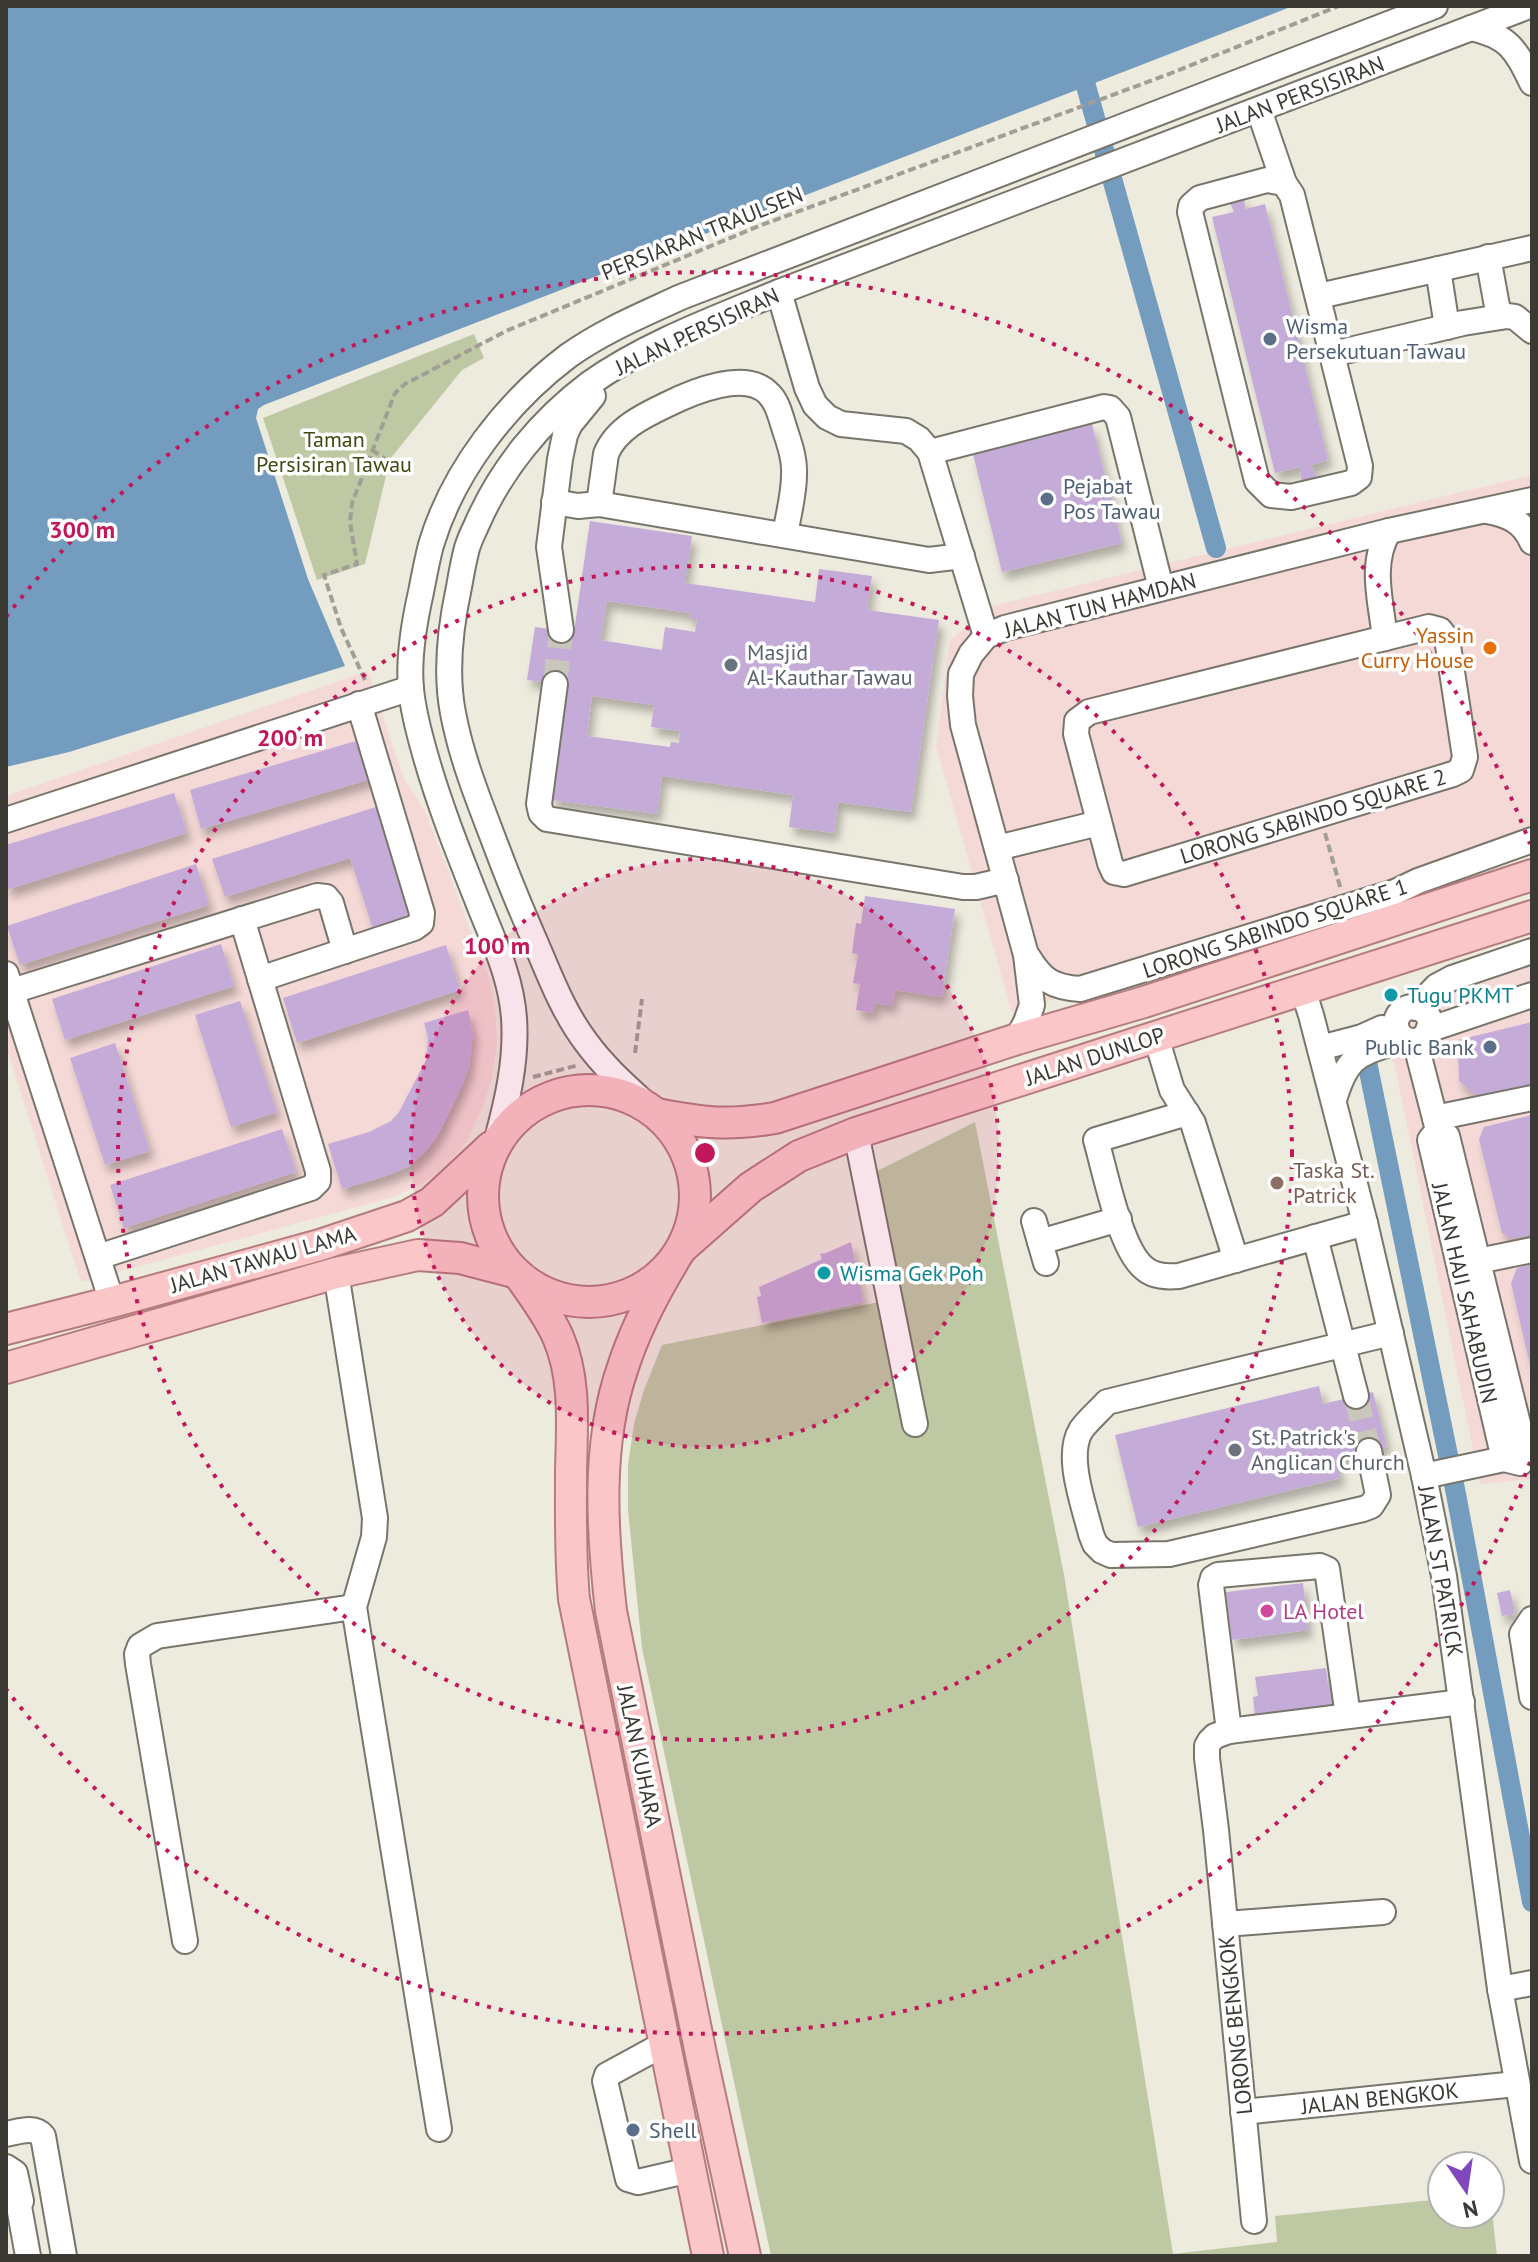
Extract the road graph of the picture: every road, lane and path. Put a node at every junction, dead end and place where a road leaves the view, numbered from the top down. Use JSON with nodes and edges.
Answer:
{"nodes":[{"id":1,"x":1339,"y":6,"type":"edge"},
{"id":2,"x":1435,"y":6,"type":"edge"},
{"id":3,"x":1529,"y":6,"type":"edge"},
{"id":4,"x":1471,"y":28,"type":"junction"},
{"id":5,"x":1532,"y":83,"type":"edge"},
{"id":6,"x":1259,"y":110,"type":"junction"},
{"id":7,"x":1284,"y":183,"type":"junction"},
{"id":8,"x":1532,"y":248,"type":"edge"},
{"id":9,"x":1488,"y":257,"type":"junction"},
{"id":10,"x":1438,"y":269,"type":"junction"},
{"id":11,"x":779,"y":292,"type":"junction"},
{"id":12,"x":1319,"y":296,"type":"junction"},
{"id":13,"x":1499,"y":317,"type":"junction"},
{"id":14,"x":1447,"y":327,"type":"junction"},
{"id":15,"x":1532,"y":331,"type":"edge"},
{"id":16,"x":1333,"y":354,"type":"junction"},
{"id":17,"x":629,"y":360,"type":"junction"},
{"id":18,"x":372,"y":450,"type":"junction"},
{"id":19,"x":930,"y":452,"type":"junction"},
{"id":20,"x":412,"y":470,"type":"dead end"},
{"id":21,"x":1532,"y":500,"type":"edge"},
{"id":22,"x":554,"y":502,"type":"junction"},
{"id":23,"x":599,"y":504,"type":"junction"},
{"id":24,"x":1484,"y":511,"type":"junction"},
{"id":25,"x":1389,"y":531,"type":"junction"},
{"id":26,"x":785,"y":535,"type":"junction"},
{"id":27,"x":1532,"y":542,"type":"edge"},
{"id":28,"x":962,"y":556,"type":"junction"},
{"id":29,"x":1161,"y":588,"type":"junction"},
{"id":30,"x":561,"y":630,"type":"tunnel mouth"},
{"id":31,"x":986,"y":636,"type":"junction"},
{"id":32,"x":1385,"y":638,"type":"junction"},
{"id":33,"x":555,"y":684,"type":"tunnel mouth"},
{"id":34,"x":411,"y":688,"type":"junction"},
{"id":35,"x":362,"y":693,"type":"junction"},
{"id":36,"x":1320,"y":815,"type":"junction"},
{"id":37,"x":6,"y":820,"type":"edge"},
{"id":38,"x":1099,"y":823,"type":"junction"},
{"id":39,"x":1532,"y":840,"type":"edge"},
{"id":40,"x":997,"y":848,"type":"junction"},
{"id":41,"x":1532,"y":864,"type":"edge"},
{"id":42,"x":1532,"y":875,"type":"edge"},
{"id":43,"x":1006,"y":880,"type":"junction"},
{"id":44,"x":1498,"y":886,"type":"junction"},
{"id":45,"x":1346,"y":908,"type":"junction"},
{"id":46,"x":1532,"y":916,"type":"edge"},
{"id":47,"x":242,"y":919,"type":"junction"},
{"id":48,"x":345,"y":951,"type":"junction"},
{"id":49,"x":1532,"y":951,"type":"edge"},
{"id":50,"x":1026,"y":955,"type":"junction"},
{"id":51,"x":260,"y":979,"type":"junction"},
{"id":52,"x":9,"y":982,"type":"edge"},
{"id":53,"x":1202,"y":983,"type":"junction"},
{"id":54,"x":1303,"y":990,"type":"junction"},
{"id":55,"x":1532,"y":995,"type":"edge"},
{"id":56,"x":642,"y":999,"type":"dead end"},
{"id":57,"x":1412,"y":1028,"type":"junction"},
{"id":58,"x":1156,"y":1037,"type":"junction"},
{"id":59,"x":1017,"y":1039,"type":"junction"},
{"id":60,"x":1320,"y":1048,"type":"junction"},
{"id":61,"x":635,"y":1053,"type":"dead end"},
{"id":62,"x":589,"y":1062,"type":"dead end"},
{"id":63,"x":521,"y":1081,"type":"dead end"},
{"id":64,"x":1532,"y":1098,"type":"edge"},
{"id":65,"x":1334,"y":1100,"type":"junction"},
{"id":66,"x":653,"y":1110,"type":"junction"},
{"id":67,"x":1187,"y":1113,"type":"junction"},
{"id":68,"x":1436,"y":1124,"type":"junction"},
{"id":69,"x":856,"y":1133,"type":"junction"},
{"id":70,"x":496,"y":1143,"type":"junction"},
{"id":71,"x":1119,"y":1219,"type":"junction"},
{"id":72,"x":1365,"y":1223,"type":"junction"},
{"id":73,"x":1315,"y":1237,"type":"junction"},
{"id":74,"x":1040,"y":1242,"type":"dead end"},
{"id":75,"x":1532,"y":1250,"type":"edge"},
{"id":76,"x":678,"y":1254,"type":"junction"},
{"id":77,"x":98,"y":1257,"type":"junction"},
{"id":78,"x":1236,"y":1260,"type":"junction"},
{"id":79,"x":1478,"y":1261,"type":"junction"},
{"id":80,"x":336,"y":1273,"type":"junction"},
{"id":81,"x":518,"y":1276,"type":"junction"},
{"id":82,"x":112,"y":1302,"type":"junction"},
{"id":83,"x":6,"y":1329,"type":"edge"},
{"id":84,"x":1391,"y":1333,"type":"junction"},
{"id":85,"x":1343,"y":1345,"type":"junction"},
{"id":86,"x":6,"y":1368,"type":"edge"},
{"id":87,"x":1356,"y":1396,"type":"tunnel mouth"},
{"id":88,"x":915,"y":1424,"type":"dead end"},
{"id":89,"x":1507,"y":1426,"type":"junction"},
{"id":90,"x":1369,"y":1451,"type":"tunnel mouth"},
{"id":91,"x":1523,"y":1454,"type":"edge"},
{"id":92,"x":1444,"y":1472,"type":"junction"},
{"id":93,"x":354,"y":1607,"type":"junction"},
{"id":94,"x":1532,"y":1619,"type":"edge"},
{"id":95,"x":1532,"y":1697,"type":"edge"},
{"id":96,"x":1462,"y":1702,"type":"junction"},
{"id":97,"x":1348,"y":1716,"type":"junction"},
{"id":98,"x":1229,"y":1731,"type":"junction"},
{"id":99,"x":1383,"y":1912,"type":"dead end"},
{"id":100,"x":1225,"y":1924,"type":"junction"},
{"id":101,"x":185,"y":1941,"type":"dead end"},
{"id":102,"x":1532,"y":1983,"type":"edge"},
{"id":103,"x":1500,"y":1989,"type":"junction"},
{"id":104,"x":664,"y":2044,"type":"junction"},
{"id":105,"x":703,"y":2064,"type":"junction"},
{"id":106,"x":1516,"y":2084,"type":"junction"},
{"id":107,"x":1243,"y":2112,"type":"junction"},
{"id":108,"x":439,"y":2129,"type":"dead end"},
{"id":109,"x":6,"y":2134,"type":"edge"},
{"id":110,"x":1532,"y":2161,"type":"edge"},
{"id":111,"x":6,"y":2167,"type":"edge"},
{"id":112,"x":690,"y":2170,"type":"junction"},
{"id":113,"x":54,"y":2195,"type":"junction"},
{"id":114,"x":15,"y":2202,"type":"edge"},
{"id":115,"x":1254,"y":2221,"type":"dead end"},
{"id":116,"x":28,"y":2256,"type":"edge"},
{"id":117,"x":64,"y":2256,"type":"edge"},
{"id":118,"x":708,"y":2256,"type":"edge"},
{"id":119,"x":745,"y":2256,"type":"edge"}],
"edges":[{"from":1,"to":18,"type":"path","name":"PERSIARAN TRAULSEN"},
{"from":2,"to":34,"type":"street","name":"JALAN PERSISIRAN"},
{"from":3,"to":4,"type":"street","name":"JALAN PERSISIRAN"},
{"from":4,"to":5,"type":"street"},
{"from":4,"to":6,"type":"street","name":"JALAN PERSISIRAN"},
{"from":6,"to":7,"type":"street"},
{"from":6,"to":11,"type":"street","name":"JALAN PERSISIRAN"},
{"from":7,"to":12,"type":"street"},
{"from":7,"to":16,"type":"street"},
{"from":8,"to":9,"type":"street"},
{"from":9,"to":10,"type":"street"},
{"from":9,"to":13,"type":"street"},
{"from":10,"to":12,"type":"street"},
{"from":10,"to":14,"type":"street"},
{"from":11,"to":17,"type":"street","name":"JALAN PERSISIRAN"},
{"from":11,"to":19,"type":"street"},
{"from":12,"to":16,"type":"street"},
{"from":13,"to":14,"type":"street"},
{"from":13,"to":15,"type":"street"},
{"from":14,"to":16,"type":"street"},
{"from":17,"to":22,"type":"street"},
{"from":17,"to":66,"type":"street","name":"JALAN PERSISIRAN"},
{"from":18,"to":20,"type":"path"},
{"from":18,"to":35,"type":"path","name":"PERSIARAN TRAULSEN"},
{"from":19,"to":28,"type":"street"},
{"from":19,"to":29,"type":"street"},
{"from":21,"to":24,"type":"street","name":"JALAN TUN HAMDAN"},
{"from":22,"to":23,"type":"street"},
{"from":22,"to":30,"type":"street"},
{"from":23,"to":26,"type":"street"},
{"from":23,"to":26,"type":"street"},
{"from":24,"to":25,"type":"street","name":"JALAN TUN HAMDAN"},
{"from":24,"to":27,"type":"street"},
{"from":25,"to":29,"type":"street","name":"JALAN TUN HAMDAN"},
{"from":25,"to":32,"type":"street"},
{"from":26,"to":28,"type":"street"},
{"from":28,"to":31,"type":"street"},
{"from":29,"to":31,"type":"street","name":"JALAN TUN HAMDAN"},
{"from":31,"to":40,"type":"street","name":"JALAN TUN HAMDAN"},
{"from":32,"to":36,"type":"street","name":"LORONG SABINDO SQUARE 2"},
{"from":32,"to":38,"type":"street","name":"LORONG SABINDO SQUARE 2"},
{"from":33,"to":43,"type":"street"},
{"from":34,"to":35,"type":"street"},
{"from":34,"to":70,"type":"street","name":"JALAN PERSISIRAN"},
{"from":35,"to":37,"type":"street"},
{"from":35,"to":48,"type":"street"},
{"from":36,"to":38,"type":"street","name":"LORONG SABINDO SQUARE 2"},
{"from":36,"to":45,"type":"path"},
{"from":38,"to":40,"type":"street"},
{"from":39,"to":45,"type":"street","name":"LORONG SABINDO SQUARE 1"},
{"from":40,"to":43,"type":"street","name":"JALAN TUN HAMDAN"},
{"from":41,"to":44,"type":"main road"},
{"from":42,"to":44,"type":"main road","name":"JALAN DUNLOP"},
{"from":43,"to":50,"type":"street","name":"JALAN TUN HAMDAN"},
{"from":44,"to":53,"type":"main road","name":"JALAN DUNLOP"},
{"from":45,"to":50,"type":"street","name":"LORONG SABINDO SQUARE 1"},
{"from":46,"to":54,"type":"main road","name":"JALAN DUNLOP"},
{"from":47,"to":48,"type":"street"},
{"from":47,"to":51,"type":"street"},
{"from":47,"to":52,"type":"street"},
{"from":48,"to":51,"type":"street"},
{"from":49,"to":57,"type":"street"},
{"from":50,"to":59,"type":"street","name":"JALAN TUN HAMDAN"},
{"from":51,"to":77,"type":"street"},
{"from":52,"to":77,"type":"street"},
{"from":53,"to":54,"type":"main road"},
{"from":53,"to":59,"type":"main road","name":"JALAN DUNLOP"},
{"from":54,"to":58,"type":"main road","name":"JALAN DUNLOP"},
{"from":54,"to":60,"type":"street","name":"JALAN ST PATRICK"},
{"from":55,"to":57,"type":"street"},
{"from":56,"to":61,"type":"path"},
{"from":57,"to":60,"type":"street"},
{"from":57,"to":65,"type":"street"},
{"from":57,"to":68,"type":"street","name":"JALAN HAJI SAHABUDIN"},
{"from":58,"to":67,"type":"street"},
{"from":58,"to":69,"type":"main road","name":"JALAN DUNLOP"},
{"from":59,"to":66,"type":"main road","name":"JALAN DUNLOP"},
{"from":60,"to":65,"type":"street","name":"JALAN ST PATRICK"},
{"from":62,"to":63,"type":"path"},
{"from":64,"to":68,"type":"street"},
{"from":65,"to":72,"type":"street","name":"JALAN ST PATRICK"},
{"from":66,"to":70,"type":"main road"},
{"from":66,"to":76,"type":"main road"},
{"from":67,"to":71,"type":"street"},
{"from":67,"to":78,"type":"street"},
{"from":68,"to":79,"type":"street","name":"JALAN HAJI SAHABUDIN"},
{"from":68,"to":89,"type":"street","name":"JALAN HAJI SAHABUDIN"},
{"from":69,"to":76,"type":"main road","name":"JALAN DUNLOP"},
{"from":69,"to":88,"type":"street"},
{"from":70,"to":81,"type":"main road"},
{"from":70,"to":82,"type":"main road","name":"JALAN TAWAU LAMA"},
{"from":71,"to":74,"type":"street"},
{"from":71,"to":78,"type":"street"},
{"from":72,"to":73,"type":"street"},
{"from":72,"to":84,"type":"street","name":"JALAN ST PATRICK"},
{"from":73,"to":78,"type":"street"},
{"from":73,"to":85,"type":"street"},
{"from":75,"to":79,"type":"street"},
{"from":76,"to":81,"type":"main road"},
{"from":76,"to":105,"type":"main road","name":"JALAN KUHARA"},
{"from":77,"to":82,"type":"street"},
{"from":79,"to":89,"type":"street","name":"JALAN HAJI SAHABUDIN"},
{"from":80,"to":81,"type":"main road","name":"JALAN TAWAU LAMA"},
{"from":80,"to":86,"type":"main road","name":"JALAN TAWAU LAMA"},
{"from":80,"to":93,"type":"street"},
{"from":81,"to":104,"type":"main road","name":"JALAN KUHARA"},
{"from":82,"to":83,"type":"main road","name":"JALAN TAWAU LAMA"},
{"from":84,"to":85,"type":"street"},
{"from":84,"to":92,"type":"street","name":"JALAN ST PATRICK"},
{"from":85,"to":87,"type":"street"},
{"from":85,"to":90,"type":"street"},
{"from":89,"to":91,"type":"street","name":"JALAN HAJI SAHABUDIN"},
{"from":91,"to":92,"type":"street"},
{"from":92,"to":96,"type":"street","name":"JALAN ST PATRICK"},
{"from":93,"to":101,"type":"street"},
{"from":93,"to":108,"type":"street"},
{"from":94,"to":95,"type":"street"},
{"from":96,"to":97,"type":"street"},
{"from":96,"to":103,"type":"street","name":"JALAN ST PATRICK"},
{"from":97,"to":98,"type":"street"},
{"from":97,"to":98,"type":"street"},
{"from":98,"to":100,"type":"street","name":"LORONG BENGKOK"},
{"from":99,"to":100,"type":"street"},
{"from":100,"to":107,"type":"street","name":"LORONG BENGKOK"},
{"from":102,"to":103,"type":"street"},
{"from":103,"to":106,"type":"street","name":"JALAN ST PATRICK"},
{"from":104,"to":112,"type":"main road","name":"JALAN KUHARA"},
{"from":104,"to":112,"type":"street"},
{"from":105,"to":112,"type":"main road"},
{"from":105,"to":119,"type":"main road","name":"JALAN KUHARA"},
{"from":106,"to":107,"type":"street","name":"JALAN BENGKOK"},
{"from":106,"to":110,"type":"street","name":"JALAN ST PATRICK"},
{"from":107,"to":115,"type":"street","name":"LORONG BENGKOK"},
{"from":109,"to":113,"type":"street"},
{"from":111,"to":114,"type":"street"},
{"from":112,"to":118,"type":"main road","name":"JALAN KUHARA"},
{"from":113,"to":114,"type":"street"},
{"from":113,"to":117,"type":"street"},
{"from":114,"to":116,"type":"street"}]}
